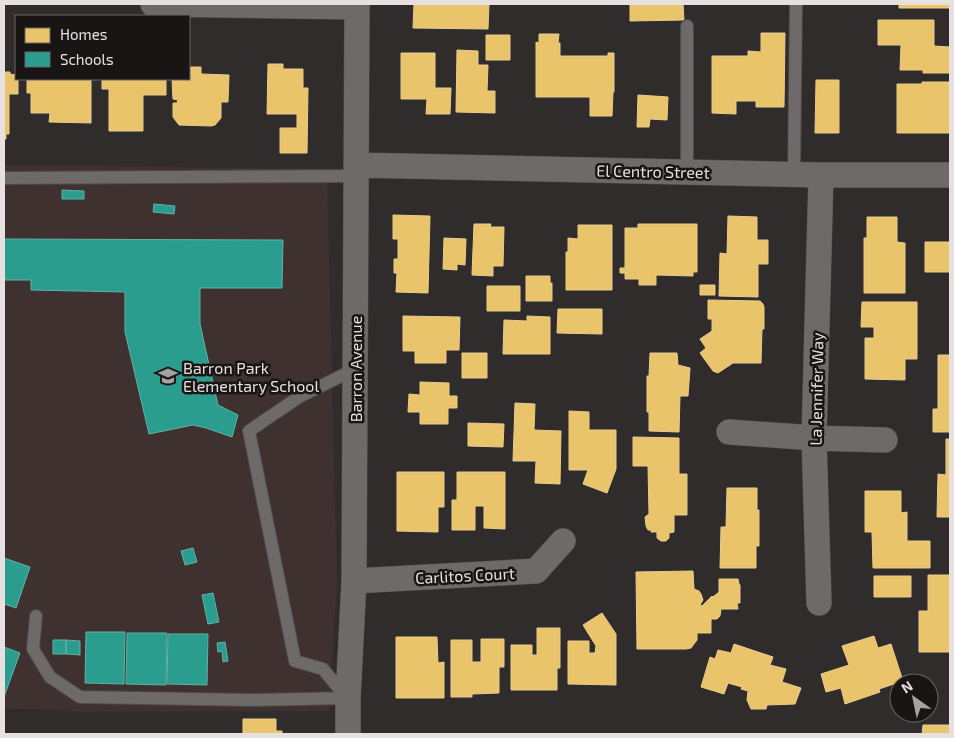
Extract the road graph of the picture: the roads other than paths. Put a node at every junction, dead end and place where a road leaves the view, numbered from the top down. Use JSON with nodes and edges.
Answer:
{"nodes":[{"id":1,"x":154,"y":4,"type":"edge"},
{"id":2,"x":796,"y":4,"type":"edge"},
{"id":3,"x":357,"y":5,"type":"edge"},
{"id":4,"x":686,"y":26,"type":"dead end"},
{"id":5,"x":356,"y":170,"type":"junction"},
{"id":6,"x":687,"y":172,"type":"junction"},
{"id":7,"x":794,"y":174,"type":"junction"},
{"id":8,"x":821,"y":175,"type":"junction"},
{"id":9,"x":950,"y":175,"type":"edge"},
{"id":10,"x":4,"y":178,"type":"edge"},
{"id":11,"x":355,"y":369,"type":"junction"},
{"id":12,"x":729,"y":432,"type":"dead end"},
{"id":13,"x":814,"y":438,"type":"junction"},
{"id":14,"x":885,"y":440,"type":"dead end"},
{"id":15,"x":564,"y":541,"type":"dead end"},
{"id":16,"x":354,"y":581,"type":"junction"},
{"id":17,"x":819,"y":603,"type":"dead end"},
{"id":18,"x":36,"y":616,"type":"dead end"},
{"id":19,"x":348,"y":698,"type":"junction"},
{"id":20,"x":348,"y":734,"type":"edge"}],
"edges":[{"from":1,"to":3,"type":"street"},
{"from":2,"to":7,"type":"lane"},
{"from":3,"to":5,"type":"street","name":"Barron Avenue"},
{"from":4,"to":6,"type":"lane"},
{"from":5,"to":6,"type":"street","name":"El Centro Street"},
{"from":5,"to":10,"type":"lane"},
{"from":5,"to":11,"type":"street","name":"Barron Avenue"},
{"from":6,"to":7,"type":"street","name":"El Centro Street"},
{"from":7,"to":8,"type":"street","name":"El Centro Street"},
{"from":8,"to":9,"type":"street","name":"El Centro Street"},
{"from":8,"to":13,"type":"street","name":"La Jennifer Way"},
{"from":11,"to":16,"type":"street","name":"Barron Avenue"},
{"from":11,"to":19,"type":"lane"},
{"from":12,"to":13,"type":"street"},
{"from":13,"to":14,"type":"street"},
{"from":13,"to":17,"type":"street","name":"La Jennifer Way"},
{"from":15,"to":16,"type":"street","name":"Carlitos Court"},
{"from":16,"to":19,"type":"street","name":"Barron Avenue"},
{"from":18,"to":19,"type":"lane"},
{"from":19,"to":20,"type":"street","name":"Barron Avenue"}]}
